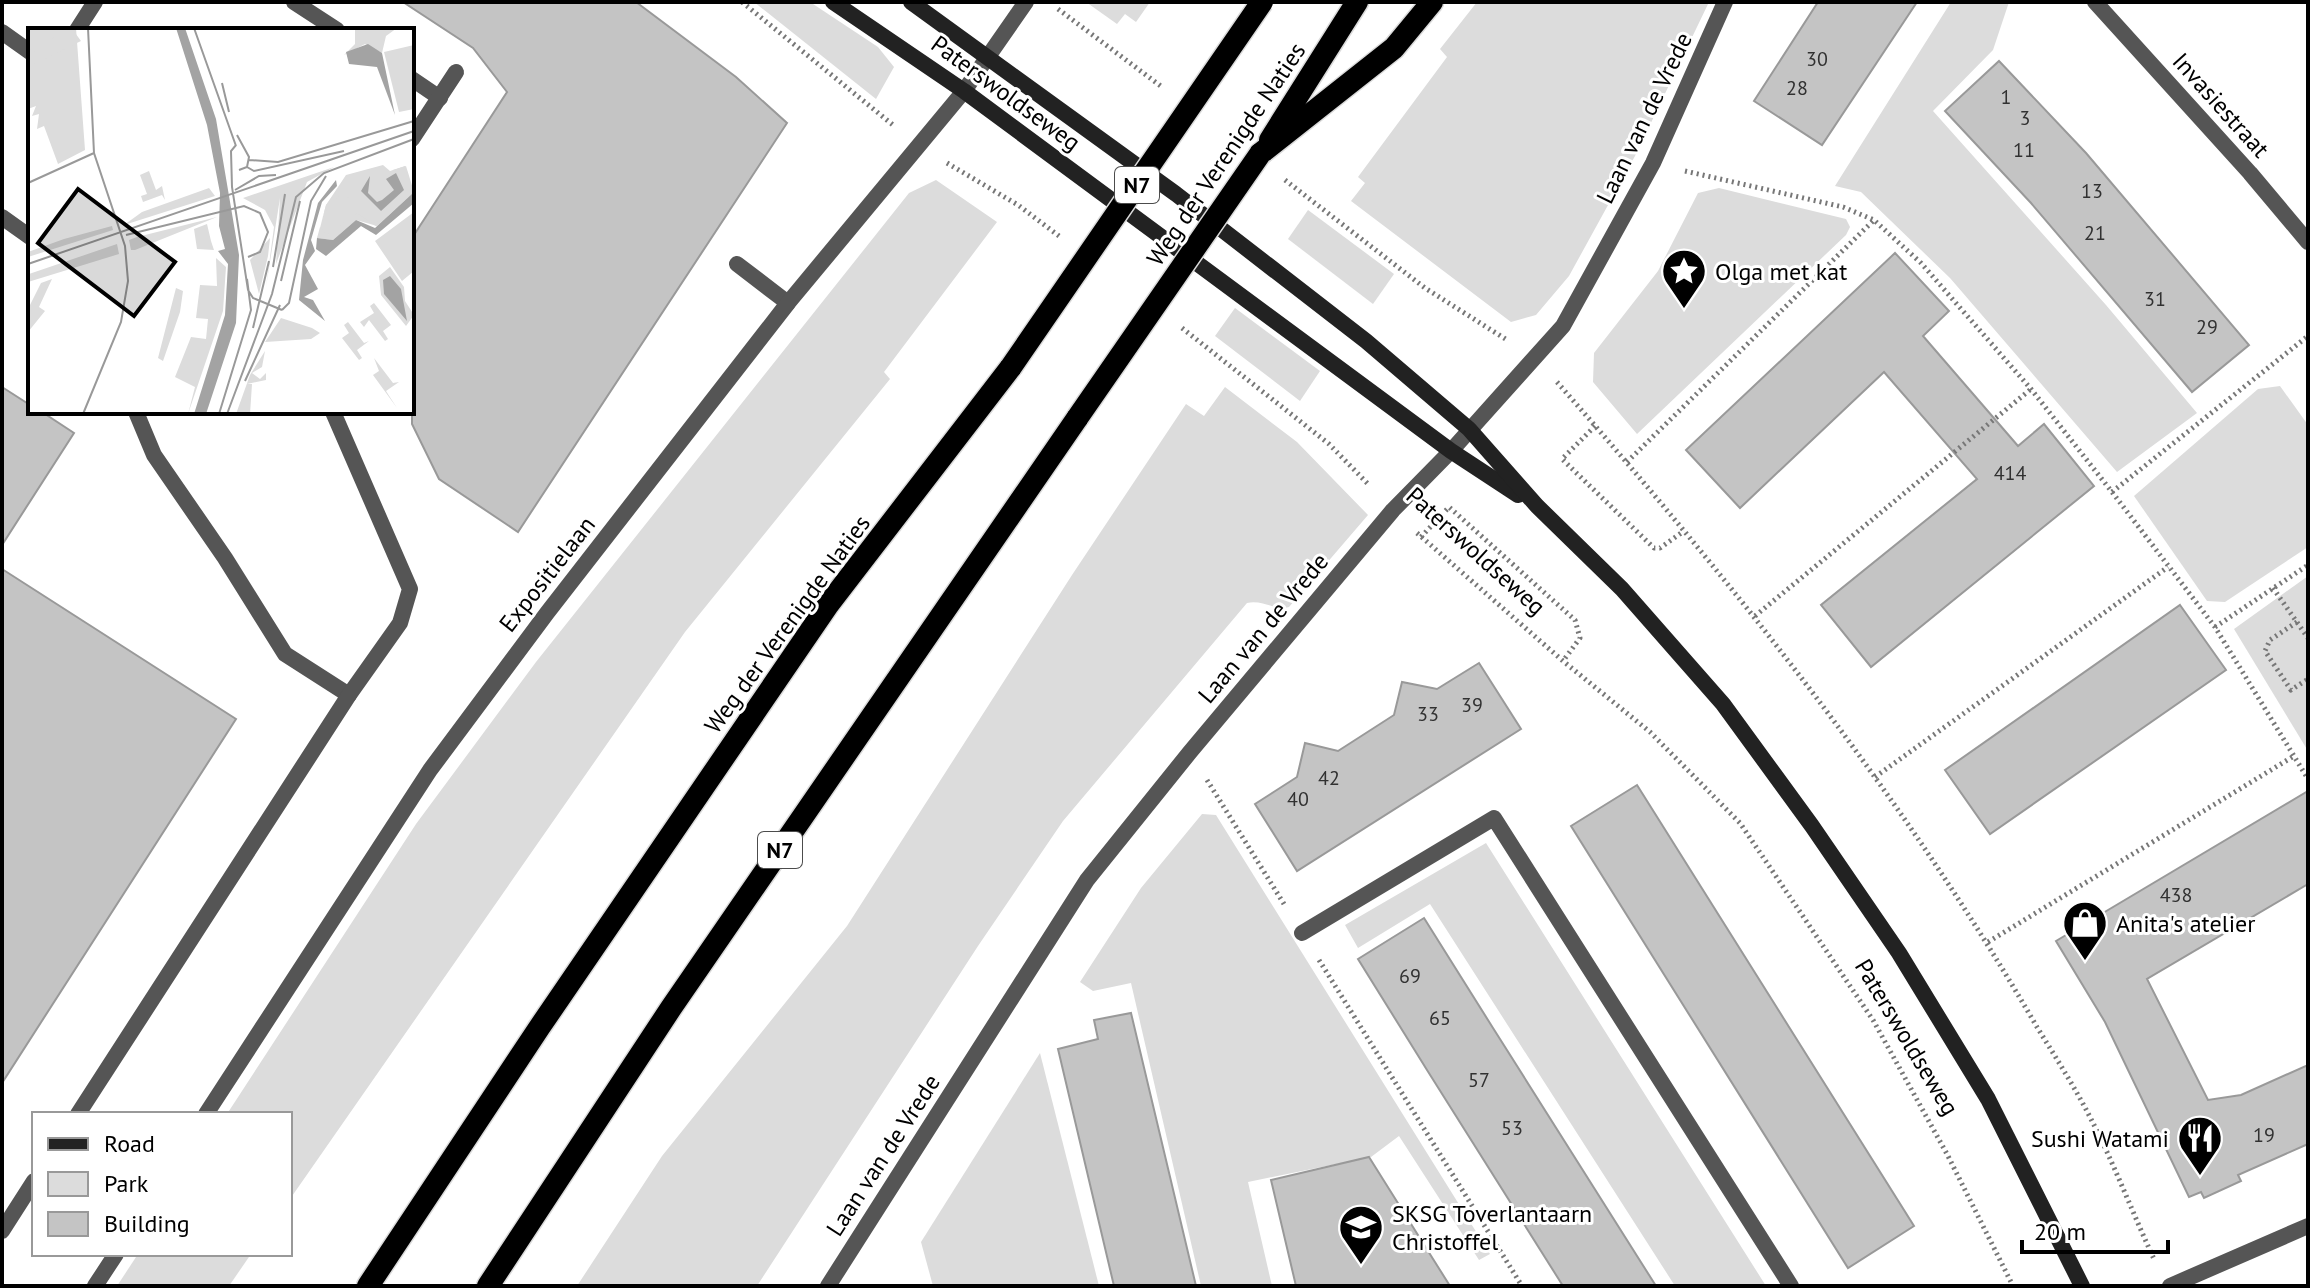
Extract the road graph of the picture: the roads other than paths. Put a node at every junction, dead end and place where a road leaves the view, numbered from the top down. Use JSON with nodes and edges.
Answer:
{"nodes":[{"id":1,"x":95,"y":2,"type":"edge"},
{"id":2,"x":294,"y":2,"type":"edge"},
{"id":3,"x":833,"y":2,"type":"edge"},
{"id":4,"x":911,"y":2,"type":"edge"},
{"id":5,"x":1026,"y":2,"type":"edge"},
{"id":6,"x":1262,"y":2,"type":"edge"},
{"id":7,"x":1432,"y":2,"type":"edge"},
{"id":8,"x":1725,"y":2,"type":"edge"},
{"id":9,"x":2095,"y":2,"type":"edge"},
{"id":10,"x":1356,"y":4,"type":"edge"},
{"id":11,"x":78,"y":28,"type":"edge"},
{"id":12,"x":334,"y":28,"type":"edge"},
{"id":13,"x":2,"y":32,"type":"edge"},
{"id":14,"x":28,"y":51,"type":"edge"},
{"id":15,"x":987,"y":58,"type":"junction"},
{"id":16,"x":456,"y":72,"type":"dead end"},
{"id":17,"x":414,"y":80,"type":"edge"},
{"id":18,"x":964,"y":91,"type":"junction"},
{"id":19,"x":440,"y":98,"type":"junction"},
{"id":20,"x":414,"y":136,"type":"edge"},
{"id":21,"x":1260,"y":154,"type":"junction"},
{"id":22,"x":2,"y":217,"type":"edge"},
{"id":23,"x":28,"y":236,"type":"edge"},
{"id":24,"x":2308,"y":242,"type":"edge"},
{"id":25,"x":737,"y":264,"type":"dead end"},
{"id":26,"x":788,"y":303,"type":"junction"},
{"id":27,"x":137,"y":414,"type":"edge"},
{"id":28,"x":334,"y":414,"type":"edge"},
{"id":29,"x":1469,"y":429,"type":"junction"},
{"id":30,"x":1451,"y":451,"type":"junction"},
{"id":31,"x":1537,"y":506,"type":"junction"},
{"id":32,"x":349,"y":695,"type":"junction"},
{"id":33,"x":1302,"y":933,"type":"road end"},
{"id":34,"x":79,"y":1112,"type":"edge"},
{"id":35,"x":207,"y":1112,"type":"edge"},
{"id":36,"x":32,"y":1184,"type":"edge"},
{"id":37,"x":2308,"y":1226,"type":"edge"},
{"id":38,"x":2,"y":1231,"type":"edge"},
{"id":39,"x":115,"y":1256,"type":"edge"},
{"id":40,"x":387,"y":1256,"type":"junction"},
{"id":41,"x":2165,"y":1279,"type":"edge"},
{"id":42,"x":95,"y":1286,"type":"edge"},
{"id":43,"x":359,"y":1286,"type":"edge"},
{"id":44,"x":368,"y":1286,"type":"edge"},
{"id":45,"x":488,"y":1286,"type":"edge"},
{"id":46,"x":828,"y":1286,"type":"edge"},
{"id":47,"x":1791,"y":1286,"type":"edge"},
{"id":48,"x":2082,"y":1286,"type":"edge"}],
"edges":[{"from":1,"to":11,"type":"street"},
{"from":2,"to":12,"type":"street"},
{"from":3,"to":18,"type":"main road","name":"Paterswoldseweg"},
{"from":4,"to":15,"type":"main road","name":"Paterswoldseweg"},
{"from":5,"to":15,"type":"street","name":"Expositielaan"},
{"from":6,"to":40,"type":"highway","name":"Weg der Verenigde Naties","number":"N7","bridge":true},
{"from":7,"to":21,"type":"highway","number":"N7"},
{"from":8,"to":29,"type":"street","name":"Laan van de Vrede"},
{"from":9,"to":24,"type":"street","name":"Invasiestraat"},
{"from":10,"to":21,"type":"highway","name":"Weg der Verenigde Naties","number":"N7"},
{"from":13,"to":14,"type":"street"},
{"from":15,"to":18,"type":"street","name":"Expositielaan"},
{"from":15,"to":29,"type":"main road","name":"Paterswoldseweg"},
{"from":16,"to":19,"type":"street"},
{"from":17,"to":19,"type":"street"},
{"from":18,"to":26,"type":"street","name":"Expositielaan"},
{"from":18,"to":30,"type":"main road","name":"Paterswoldseweg"},
{"from":19,"to":20,"type":"street"},
{"from":21,"to":45,"type":"highway","name":"Weg der Verenigde Naties","number":"N7","bridge":true},
{"from":22,"to":23,"type":"street"},
{"from":25,"to":26,"type":"street"},
{"from":26,"to":35,"type":"street","name":"Expositielaan"},
{"from":27,"to":32,"type":"street"},
{"from":28,"to":32,"type":"street"},
{"from":29,"to":30,"type":"street","name":"Laan van de Vrede"},
{"from":29,"to":31,"type":"main road","name":"Paterswoldseweg"},
{"from":30,"to":31,"type":"main road","name":"Paterswoldseweg"},
{"from":30,"to":46,"type":"street","name":"Laan van de Vrede"},
{"from":31,"to":48,"type":"main road","name":"Paterswoldseweg"},
{"from":32,"to":34,"type":"street"},
{"from":33,"to":47,"type":"street"},
{"from":36,"to":38,"type":"street"},
{"from":37,"to":41,"type":"street"},
{"from":39,"to":42,"type":"street"},
{"from":40,"to":43,"type":"highway"},
{"from":40,"to":44,"type":"highway","name":"Weg der Verenigde Naties","number":"N7"}]}
